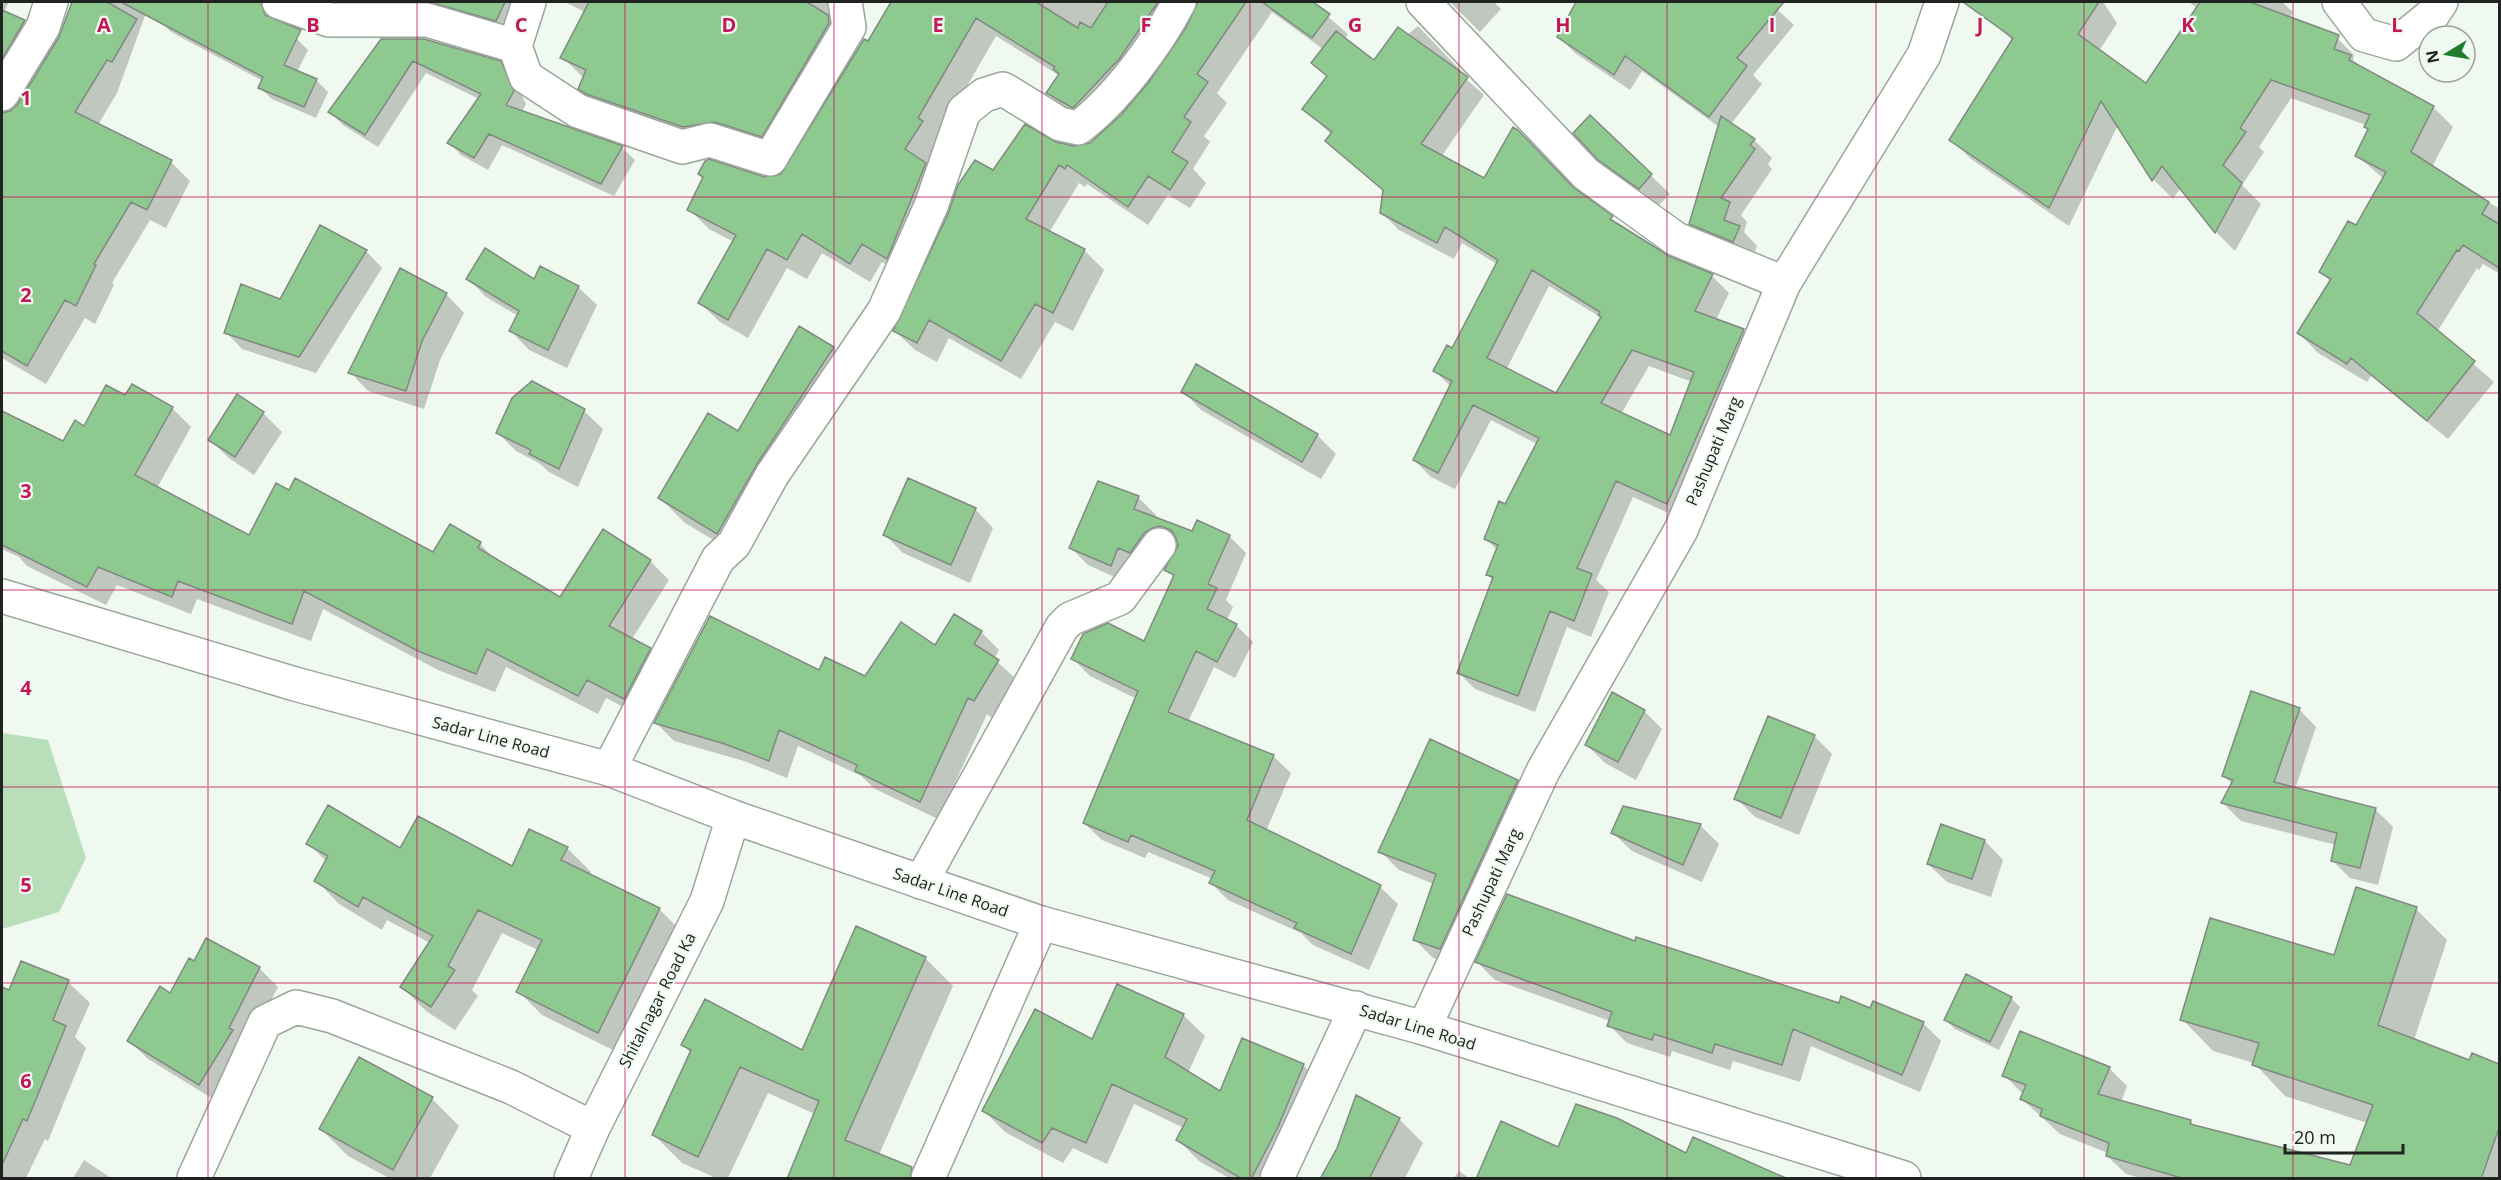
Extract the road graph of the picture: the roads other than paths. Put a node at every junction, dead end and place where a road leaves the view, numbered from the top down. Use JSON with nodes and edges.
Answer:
{"nodes":[{"id":1,"x":51,"y":2,"type":"edge"},
{"id":2,"x":279,"y":2,"type":"edge"},
{"id":3,"x":529,"y":2,"type":"edge"},
{"id":4,"x":845,"y":2,"type":"edge"},
{"id":5,"x":1179,"y":2,"type":"edge"},
{"id":6,"x":1423,"y":2,"type":"edge"},
{"id":7,"x":1942,"y":2,"type":"edge"},
{"id":8,"x":2339,"y":2,"type":"edge"},
{"id":9,"x":2441,"y":2,"type":"edge"},
{"id":10,"x":515,"y":46,"type":"junction"},
{"id":11,"x":2,"y":94,"type":"edge"},
{"id":12,"x":1784,"y":283,"type":"junction"},
{"id":13,"x":1159,"y":545,"type":"dead end"},
{"id":14,"x":2,"y":596,"type":"edge"},
{"id":15,"x":609,"y":769,"type":"junction"},
{"id":16,"x":733,"y":817,"type":"junction"},
{"id":17,"x":921,"y":882,"type":"junction"},
{"id":18,"x":1041,"y":923,"type":"junction"},
{"id":19,"x":1356,"y":1008,"type":"junction"},
{"id":20,"x":1424,"y":1028,"type":"junction"},
{"id":21,"x":593,"y":1128,"type":"junction"},
{"id":22,"x":194,"y":1179,"type":"edge"},
{"id":23,"x":571,"y":1179,"type":"edge"},
{"id":24,"x":928,"y":1179,"type":"edge"},
{"id":25,"x":1277,"y":1179,"type":"edge"},
{"id":26,"x":1904,"y":1179,"type":"edge"}],
"edges":[{"from":1,"to":11,"type":"street"},
{"from":2,"to":10,"type":"street"},
{"from":3,"to":10,"type":"street"},
{"from":4,"to":10,"type":"street"},
{"from":5,"to":15,"type":"street"},
{"from":6,"to":12,"type":"street"},
{"from":7,"to":12,"type":"street","name":"Pashupati Marg"},
{"from":8,"to":9,"type":"street"},
{"from":12,"to":20,"type":"street","name":"Pashupati Marg"},
{"from":13,"to":17,"type":"street"},
{"from":14,"to":15,"type":"street","name":"Sadar Line Road"},
{"from":15,"to":16,"type":"street","name":"Sadar Line Road"},
{"from":16,"to":17,"type":"street","name":"Sadar Line Road"},
{"from":16,"to":21,"type":"street","name":"Shitalnagar Road Ka"},
{"from":17,"to":18,"type":"street","name":"Sadar Line Road"},
{"from":18,"to":19,"type":"street","name":"Sadar Line Road"},
{"from":18,"to":24,"type":"street"},
{"from":19,"to":20,"type":"street","name":"Sadar Line Road"},
{"from":19,"to":25,"type":"street"},
{"from":20,"to":26,"type":"street","name":"Sadar Line Road"},
{"from":21,"to":22,"type":"street"},
{"from":21,"to":23,"type":"street","name":"Shitalnagar Road Ka"}]}
